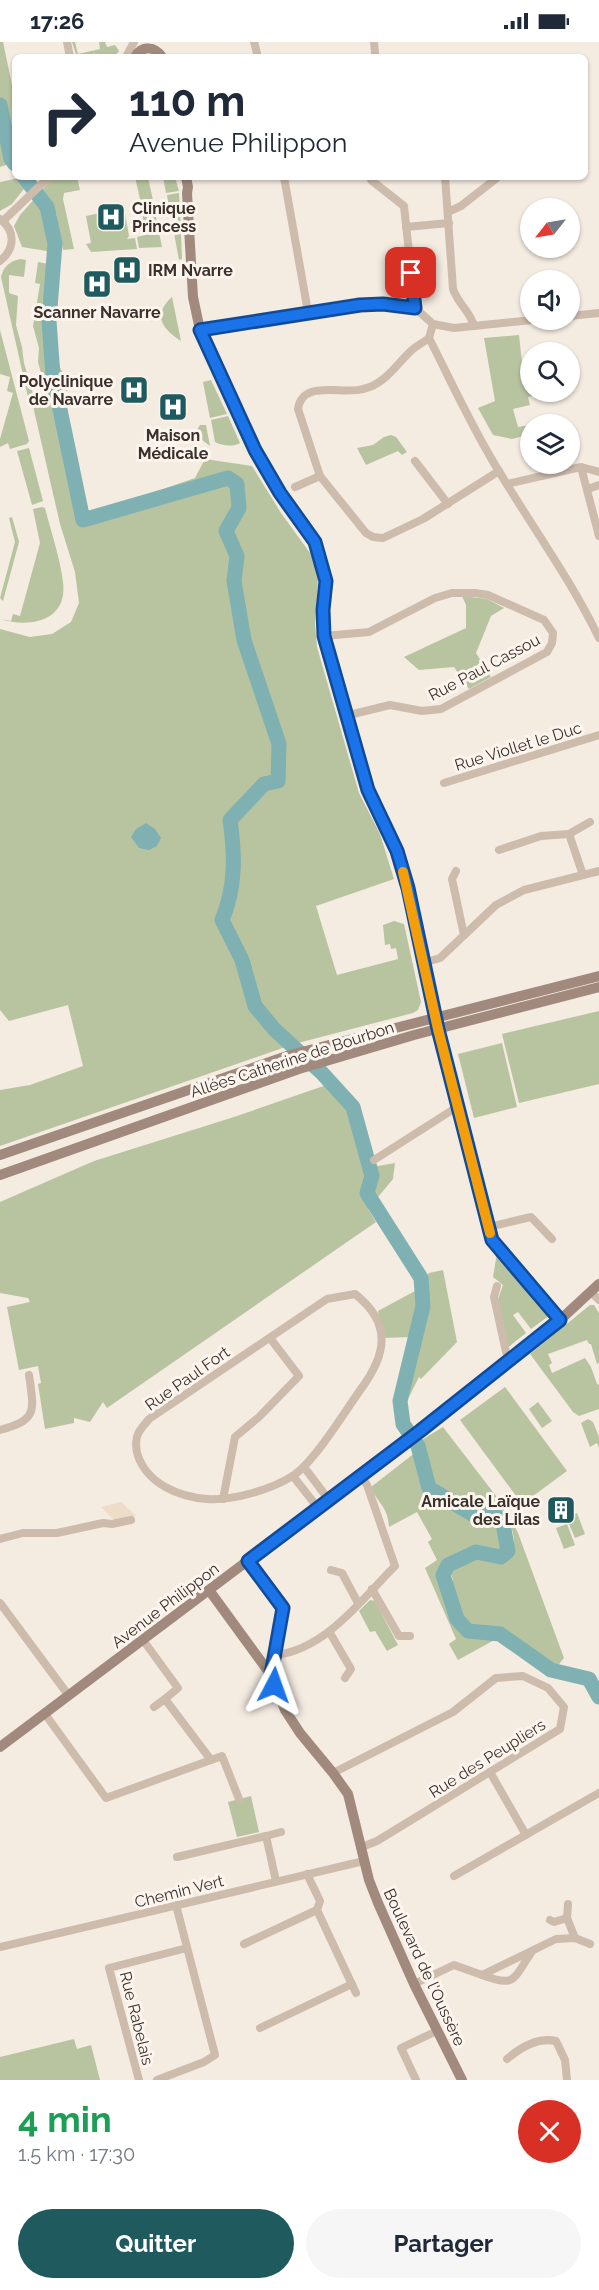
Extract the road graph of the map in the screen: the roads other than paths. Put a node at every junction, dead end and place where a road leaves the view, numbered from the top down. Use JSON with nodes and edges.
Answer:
{"nodes":[{"id":1,"x":374,"y":42,"type":"edge"},
{"id":2,"x":137,"y":48,"type":"edge"},
{"id":3,"x":375,"y":53,"type":"dead end"},
{"id":4,"x":160,"y":54,"type":"edge"},
{"id":5,"x":181,"y":180,"type":"edge"},
{"id":6,"x":187,"y":180,"type":"edge"},
{"id":7,"x":285,"y":180,"type":"edge"},
{"id":8,"x":372,"y":180,"type":"edge"},
{"id":9,"x":445,"y":180,"type":"edge"},
{"id":10,"x":494,"y":180,"type":"edge"},
{"id":11,"x":39,"y":181,"type":"edge"},
{"id":12,"x":187,"y":193,"type":"junction"},
{"id":13,"x":448,"y":212,"type":"junction"},
{"id":14,"x":1,"y":220,"type":"edge"},
{"id":15,"x":449,"y":223,"type":"junction"},
{"id":16,"x":406,"y":227,"type":"junction"},
{"id":17,"x":0,"y":261,"type":"edge"},
{"id":18,"x":415,"y":308,"type":"junction"},
{"id":19,"x":309,"y":312,"type":"junction"},
{"id":20,"x":599,"y":314,"type":"edge"},
{"id":21,"x":580,"y":315,"type":"edge"},
{"id":22,"x":520,"y":321,"type":"edge"},
{"id":23,"x":433,"y":324,"type":"junction"},
{"id":24,"x":474,"y":326,"type":"junction"},
{"id":25,"x":200,"y":330,"type":"junction"},
{"id":26,"x":429,"y":338,"type":"junction"},
{"id":27,"x":415,"y":461,"type":"dead end"},
{"id":28,"x":581,"y":467,"type":"junction"},
{"id":29,"x":498,"y":471,"type":"junction"},
{"id":30,"x":599,"y":472,"type":"edge"},
{"id":31,"x":320,"y":476,"type":"junction"},
{"id":32,"x":507,"y":484,"type":"junction"},
{"id":33,"x":599,"y":485,"type":"edge"},
{"id":34,"x":295,"y":487,"type":"dead end"},
{"id":35,"x":588,"y":489,"type":"junction"},
{"id":36,"x":448,"y":504,"type":"junction"},
{"id":37,"x":599,"y":536,"type":"edge"},
{"id":38,"x":324,"y":636,"type":"junction"},
{"id":39,"x":599,"y":638,"type":"edge"},
{"id":40,"x":345,"y":716,"type":"junction"},
{"id":41,"x":599,"y":735,"type":"edge"},
{"id":42,"x":444,"y":783,"type":"dead end"},
{"id":43,"x":590,"y":822,"type":"dead end"},
{"id":44,"x":569,"y":834,"type":"junction"},
{"id":45,"x":499,"y":850,"type":"dead end"},
{"id":46,"x":599,"y":871,"type":"edge"},
{"id":47,"x":456,"y":872,"type":"dead end"},
{"id":48,"x":583,"y":875,"type":"junction"},
{"id":49,"x":464,"y":935,"type":"junction"},
{"id":50,"x":423,"y":963,"type":"junction"},
{"id":51,"x":599,"y":976,"type":"edge"},
{"id":52,"x":599,"y":987,"type":"edge"},
{"id":53,"x":437,"y":1023,"type":"junction"},
{"id":54,"x":457,"y":1107,"type":"junction"},
{"id":55,"x":0,"y":1155,"type":"edge"},
{"id":56,"x":374,"y":1160,"type":"dead end"},
{"id":57,"x":0,"y":1175,"type":"edge"},
{"id":58,"x":489,"y":1227,"type":"junction"},
{"id":59,"x":552,"y":1239,"type":"dead end"},
{"id":60,"x":497,"y":1286,"type":"dead end"},
{"id":61,"x":596,"y":1292,"type":"edge"},
{"id":62,"x":560,"y":1320,"type":"junction"},
{"id":63,"x":270,"y":1338,"type":"junction"},
{"id":64,"x":510,"y":1359,"type":"junction"},
{"id":65,"x":29,"y":1375,"type":"dead end"},
{"id":66,"x":0,"y":1430,"type":"edge"},
{"id":67,"x":304,"y":1467,"type":"junction"},
{"id":68,"x":293,"y":1476,"type":"junction"},
{"id":69,"x":361,"y":1476,"type":"junction"},
{"id":70,"x":224,"y":1498,"type":"junction"},
{"id":71,"x":329,"y":1500,"type":"junction"},
{"id":72,"x":318,"y":1508,"type":"junction"},
{"id":73,"x":130,"y":1520,"type":"dead end"},
{"id":74,"x":0,"y":1539,"type":"edge"},
{"id":75,"x":248,"y":1561,"type":"junction"},
{"id":76,"x":331,"y":1570,"type":"dead end"},
{"id":77,"x":372,"y":1589,"type":"junction"},
{"id":78,"x":209,"y":1590,"type":"junction"},
{"id":79,"x":0,"y":1603,"type":"edge"},
{"id":80,"x":358,"y":1603,"type":"junction"},
{"id":81,"x":330,"y":1633,"type":"junction"},
{"id":82,"x":410,"y":1636,"type":"dead end"},
{"id":83,"x":142,"y":1640,"type":"junction"},
{"id":84,"x":276,"y":1655,"type":"junction"},
{"id":85,"x":271,"y":1675,"type":"junction"},
{"id":86,"x":345,"y":1678,"type":"dead end"},
{"id":87,"x":69,"y":1696,"type":"junction"},
{"id":88,"x":165,"y":1699,"type":"junction"},
{"id":89,"x":154,"y":1707,"type":"dead end"},
{"id":90,"x":45,"y":1714,"type":"junction"},
{"id":91,"x":0,"y":1747,"type":"edge"},
{"id":92,"x":211,"y":1760,"type":"junction"},
{"id":93,"x":490,"y":1772,"type":"junction"},
{"id":94,"x":333,"y":1773,"type":"junction"},
{"id":95,"x":599,"y":1793,"type":"edge"},
{"id":96,"x":239,"y":1799,"type":"dead end"},
{"id":97,"x":281,"y":1832,"type":"dead end"},
{"id":98,"x":526,"y":1835,"type":"junction"},
{"id":99,"x":266,"y":1836,"type":"junction"},
{"id":100,"x":362,"y":1847,"type":"junction"},
{"id":101,"x":177,"y":1857,"type":"dead end"},
{"id":102,"x":364,"y":1861,"type":"junction"},
{"id":103,"x":307,"y":1874,"type":"junction"},
{"id":104,"x":454,"y":1876,"type":"dead end"},
{"id":105,"x":276,"y":1881,"type":"junction"},
{"id":106,"x":568,"y":1904,"type":"dead end"},
{"id":107,"x":176,"y":1905,"type":"junction"},
{"id":108,"x":317,"y":1910,"type":"junction"},
{"id":109,"x":567,"y":1918,"type":"junction"},
{"id":110,"x":575,"y":1938,"type":"junction"},
{"id":111,"x":556,"y":1939,"type":"junction"},
{"id":112,"x":243,"y":1944,"type":"dead end"},
{"id":113,"x":590,"y":1944,"type":"dead end"},
{"id":114,"x":0,"y":1947,"type":"edge"},
{"id":115,"x":187,"y":1948,"type":"junction"},
{"id":116,"x":531,"y":1952,"type":"junction"},
{"id":117,"x":482,"y":1975,"type":"junction"},
{"id":118,"x":352,"y":1984,"type":"junction"},
{"id":119,"x":414,"y":1984,"type":"junction"},
{"id":120,"x":357,"y":1993,"type":"dead end"},
{"id":121,"x":261,"y":2028,"type":"dead end"},
{"id":122,"x":437,"y":2031,"type":"junction"},
{"id":123,"x":507,"y":2059,"type":"dead end"},
{"id":124,"x":139,"y":2080,"type":"edge"},
{"id":125,"x":157,"y":2080,"type":"edge"},
{"id":126,"x":416,"y":2080,"type":"edge"},
{"id":127,"x":462,"y":2080,"type":"edge"},
{"id":128,"x":567,"y":2080,"type":"edge"}],
"edges":[{"from":1,"to":3,"type":"street"},
{"from":2,"to":4,"type":"street"},
{"from":5,"to":12,"type":"street"},
{"from":6,"to":12,"type":"street"},
{"from":7,"to":19,"type":"street"},
{"from":8,"to":16,"type":"street"},
{"from":9,"to":13,"type":"street"},
{"from":10,"to":13,"type":"street"},
{"from":11,"to":14,"type":"street"},
{"from":12,"to":25,"type":"street"},
{"from":13,"to":15,"type":"street"},
{"from":14,"to":17,"type":"street"},
{"from":15,"to":16,"type":"street"},
{"from":15,"to":24,"type":"street"},
{"from":16,"to":18,"type":"street"},
{"from":18,"to":19,"type":"street"},
{"from":18,"to":23,"type":"street"},
{"from":19,"to":25,"type":"street"},
{"from":20,"to":21,"type":"street"},
{"from":22,"to":24,"type":"street"},
{"from":23,"to":24,"type":"street"},
{"from":23,"to":26,"type":"street"},
{"from":25,"to":38,"type":"street"},
{"from":26,"to":29,"type":"street"},
{"from":26,"to":31,"type":"street"},
{"from":27,"to":36,"type":"street"},
{"from":28,"to":30,"type":"street"},
{"from":28,"to":32,"type":"street"},
{"from":28,"to":35,"type":"street"},
{"from":29,"to":32,"type":"street"},
{"from":29,"to":36,"type":"street"},
{"from":31,"to":34,"type":"street"},
{"from":31,"to":36,"type":"street"},
{"from":32,"to":39,"type":"street"},
{"from":33,"to":35,"type":"street"},
{"from":35,"to":37,"type":"street"},
{"from":38,"to":40,"type":"street"},
{"from":38,"to":40,"type":"street","name":"Rue Paul Cassou"},
{"from":40,"to":50,"type":"street"},
{"from":41,"to":42,"type":"street","name":"Rue Viollet le Duc"},
{"from":43,"to":44,"type":"street"},
{"from":44,"to":45,"type":"street"},
{"from":44,"to":48,"type":"street"},
{"from":46,"to":48,"type":"street"},
{"from":47,"to":49,"type":"street"},
{"from":48,"to":49,"type":"street"},
{"from":49,"to":50,"type":"street"},
{"from":50,"to":53,"type":"street"},
{"from":51,"to":53,"type":"street","name":"Allées Catherine de Bourbon"},
{"from":52,"to":53,"type":"street","name":"Allées Catherine de Bourbon"},
{"from":53,"to":54,"type":"street"},
{"from":53,"to":55,"type":"street","name":"Allées Catherine de Bourbon"},
{"from":53,"to":57,"type":"street","name":"Allées Catherine de Bourbon"},
{"from":54,"to":56,"type":"street"},
{"from":54,"to":58,"type":"street"},
{"from":58,"to":59,"type":"street"},
{"from":58,"to":62,"type":"street"},
{"from":60,"to":64,"type":"street"},
{"from":61,"to":62,"type":"street","name":"Avenue Philippon"},
{"from":62,"to":64,"type":"street","name":"Avenue Philippon"},
{"from":63,"to":67,"type":"street","name":"Rue Paul Fort"},
{"from":63,"to":70,"type":"street"},
{"from":63,"to":70,"type":"street","name":"Rue Paul Fort"},
{"from":64,"to":69,"type":"street","name":"Avenue Philippon"},
{"from":65,"to":66,"type":"street"},
{"from":67,"to":68,"type":"street","name":"Rue Paul Fort"},
{"from":67,"to":71,"type":"street"},
{"from":68,"to":70,"type":"street","name":"Rue Paul Fort"},
{"from":68,"to":72,"type":"street"},
{"from":69,"to":71,"type":"street","name":"Avenue Philippon"},
{"from":69,"to":77,"type":"street"},
{"from":71,"to":72,"type":"street","name":"Avenue Philippon"},
{"from":72,"to":75,"type":"street","name":"Avenue Philippon"},
{"from":73,"to":74,"type":"street"},
{"from":75,"to":78,"type":"street","name":"Avenue Philippon"},
{"from":75,"to":84,"type":"street"},
{"from":76,"to":80,"type":"street"},
{"from":77,"to":80,"type":"street"},
{"from":77,"to":82,"type":"street"},
{"from":78,"to":83,"type":"street","name":"Avenue Philippon"},
{"from":78,"to":85,"type":"street","name":"Boulevard de l'Oussère"},
{"from":79,"to":87,"type":"street"},
{"from":80,"to":81,"type":"street"},
{"from":81,"to":84,"type":"street"},
{"from":81,"to":86,"type":"street"},
{"from":83,"to":87,"type":"street","name":"Avenue Philippon"},
{"from":83,"to":88,"type":"street"},
{"from":84,"to":85,"type":"street"},
{"from":85,"to":94,"type":"street","name":"Boulevard de l'Oussère"},
{"from":87,"to":90,"type":"street","name":"Avenue Philippon"},
{"from":88,"to":89,"type":"street"},
{"from":88,"to":92,"type":"street"},
{"from":90,"to":91,"type":"street","name":"Avenue Philippon"},
{"from":90,"to":92,"type":"street"},
{"from":92,"to":96,"type":"street"},
{"from":93,"to":94,"type":"street","name":"Rue des Peupliers"},
{"from":93,"to":98,"type":"street"},
{"from":93,"to":100,"type":"street","name":"Rue des Peupliers"},
{"from":94,"to":100,"type":"street","name":"Boulevard de l'Oussère"},
{"from":95,"to":98,"type":"street"},
{"from":97,"to":99,"type":"street"},
{"from":98,"to":104,"type":"street"},
{"from":99,"to":101,"type":"street"},
{"from":99,"to":105,"type":"street"},
{"from":100,"to":102,"type":"street","name":"Boulevard de l'Oussère"},
{"from":102,"to":103,"type":"street","name":"Chemin Vert"},
{"from":102,"to":119,"type":"street","name":"Boulevard de l'Oussère"},
{"from":103,"to":105,"type":"street","name":"Chemin Vert"},
{"from":103,"to":108,"type":"street"},
{"from":105,"to":107,"type":"street","name":"Chemin Vert"},
{"from":106,"to":109,"type":"street"},
{"from":107,"to":114,"type":"street","name":"Chemin Vert"},
{"from":107,"to":115,"type":"street","name":"Rue Rabelais"},
{"from":108,"to":112,"type":"street"},
{"from":108,"to":118,"type":"street"},
{"from":109,"to":110,"type":"street"},
{"from":109,"to":111,"type":"street"},
{"from":110,"to":111,"type":"street"},
{"from":110,"to":113,"type":"street"},
{"from":111,"to":116,"type":"street"},
{"from":115,"to":124,"type":"street","name":"Rue Rabelais"},
{"from":115,"to":125,"type":"street","name":"Rue Rabelais"},
{"from":116,"to":117,"type":"street"},
{"from":116,"to":117,"type":"street"},
{"from":117,"to":119,"type":"street"},
{"from":118,"to":120,"type":"street"},
{"from":118,"to":121,"type":"street"},
{"from":119,"to":122,"type":"street","name":"Boulevard de l'Oussère"},
{"from":122,"to":126,"type":"street"},
{"from":122,"to":127,"type":"street","name":"Boulevard de l'Oussère"},
{"from":123,"to":128,"type":"street"}]}
